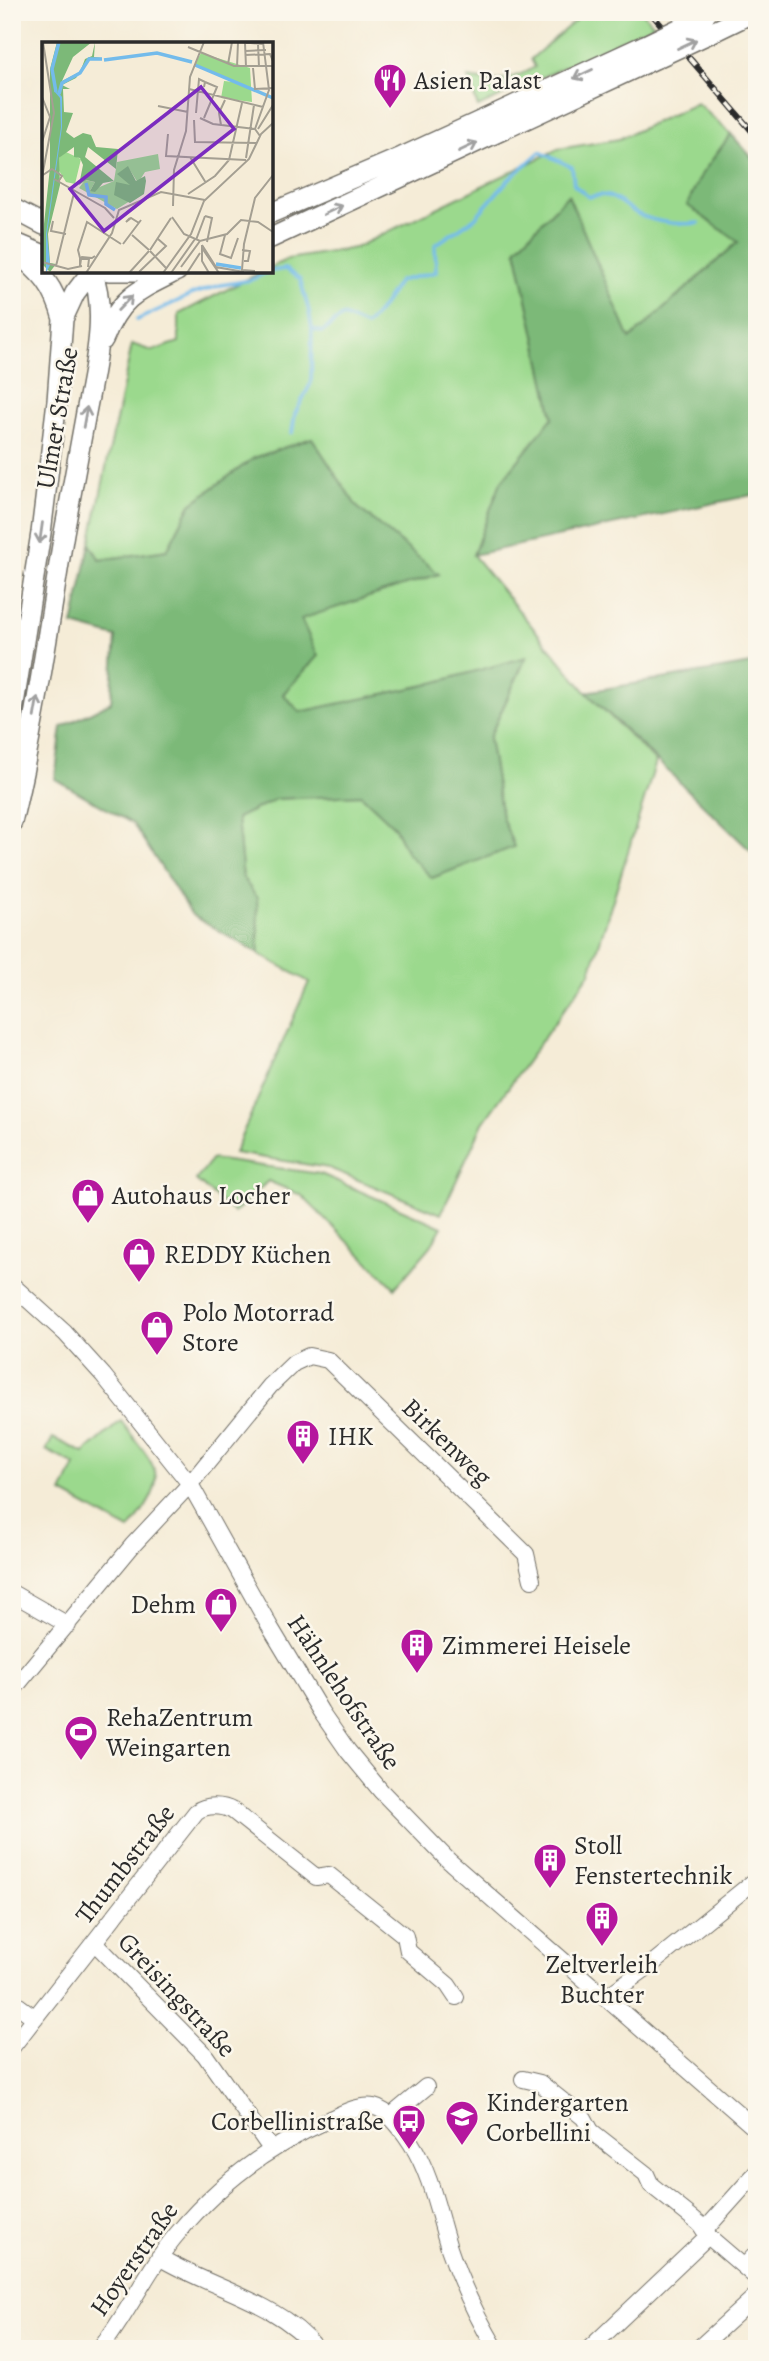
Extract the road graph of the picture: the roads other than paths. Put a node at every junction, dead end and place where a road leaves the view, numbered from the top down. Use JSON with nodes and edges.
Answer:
{"nodes":[{"id":1,"x":754,"y":12,"type":"edge"},
{"id":2,"x":712,"y":19,"type":"edge"},
{"id":3,"x":651,"y":51,"type":"junction"},
{"id":4,"x":12,"y":208,"type":"edge"},
{"id":5,"x":273,"y":213,"type":"edge"},
{"id":6,"x":42,"y":224,"type":"edge"},
{"id":7,"x":273,"y":237,"type":"edge"},
{"id":8,"x":12,"y":242,"type":"edge"},
{"id":9,"x":12,"y":248,"type":"edge"},
{"id":10,"x":42,"y":254,"type":"edge"},
{"id":11,"x":90,"y":273,"type":"edge"},
{"id":12,"x":93,"y":273,"type":"edge"},
{"id":13,"x":173,"y":273,"type":"edge"},
{"id":14,"x":63,"y":319,"type":"junction"},
{"id":15,"x":96,"y":357,"type":"junction"},
{"id":16,"x":12,"y":717,"type":"edge"},
{"id":17,"x":12,"y":822,"type":"edge"},
{"id":18,"x":12,"y":1285,"type":"edge"},
{"id":19,"x":190,"y":1484,"type":"junction"},
{"id":20,"x":532,"y":1580,"type":"dead end"},
{"id":21,"x":12,"y":1593,"type":"edge"},
{"id":22,"x":68,"y":1625,"type":"junction"},
{"id":23,"x":12,"y":1692,"type":"edge"},
{"id":24,"x":757,"y":1879,"type":"edge"},
{"id":25,"x":95,"y":1943,"type":"junction"},
{"id":26,"x":456,"y":1997,"type":"dead end"},
{"id":27,"x":605,"y":1998,"type":"junction"},
{"id":28,"x":12,"y":2001,"type":"edge"},
{"id":29,"x":34,"y":2018,"type":"junction"},
{"id":30,"x":12,"y":2047,"type":"edge"},
{"id":31,"x":523,"y":2079,"type":"dead end"},
{"id":32,"x":426,"y":2087,"type":"dead end"},
{"id":33,"x":390,"y":2117,"type":"junction"},
{"id":34,"x":757,"y":2130,"type":"edge"},
{"id":35,"x":271,"y":2149,"type":"junction"},
{"id":36,"x":756,"y":2173,"type":"edge"},
{"id":37,"x":707,"y":2233,"type":"junction"},
{"id":38,"x":757,"y":2253,"type":"edge"},
{"id":39,"x":159,"y":2257,"type":"junction"},
{"id":40,"x":750,"y":2273,"type":"edge"},
{"id":41,"x":757,"y":2295,"type":"edge"},
{"id":42,"x":100,"y":2349,"type":"edge"},
{"id":43,"x":317,"y":2349,"type":"edge"},
{"id":44,"x":496,"y":2349,"type":"edge"},
{"id":45,"x":589,"y":2349,"type":"edge"},
{"id":46,"x":698,"y":2349,"type":"edge"}],
"edges":[{"from":1,"to":2,"type":"main road"},
{"from":2,"to":3,"type":"main road","bridge":true},
{"from":3,"to":5,"type":"main road","one_way":true},
{"from":7,"to":3,"type":"main road","one_way":true},
{"from":4,"to":6,"type":"main road"},
{"from":8,"to":10,"type":"main road"},
{"from":9,"to":14,"type":"main road"},
{"from":11,"to":14,"type":"main road","name":"Ulmer Straße"},
{"from":12,"to":15,"type":"main road","name":"Ulmer Straße"},
{"from":15,"to":13,"type":"main road","one_way":true},
{"from":14,"to":16,"type":"main road","name":"Ulmer Straße","one_way":true},
{"from":17,"to":15,"type":"main road","name":"Ulmer Straße","one_way":true},
{"from":18,"to":19,"type":"street","name":"Hähnlehofstraße"},
{"from":19,"to":20,"type":"street","name":"Birkenweg"},
{"from":19,"to":22,"type":"street"},
{"from":19,"to":27,"type":"street","name":"Hähnlehofstraße"},
{"from":21,"to":22,"type":"street"},
{"from":22,"to":23,"type":"street"},
{"from":24,"to":27,"type":"street"},
{"from":25,"to":26,"type":"street","name":"Thumbstraße"},
{"from":25,"to":29,"type":"street","name":"Thumbstraße"},
{"from":25,"to":35,"type":"street","name":"Greisingstraße"},
{"from":27,"to":34,"type":"street","name":"Hähnlehofstraße"},
{"from":28,"to":29,"type":"street"},
{"from":29,"to":30,"type":"street","name":"Thumbstraße"},
{"from":31,"to":37,"type":"street"},
{"from":32,"to":33,"type":"street"},
{"from":33,"to":35,"type":"street","name":"Hoyerstraße"},
{"from":33,"to":44,"type":"street"},
{"from":35,"to":39,"type":"street","name":"Hoyerstraße"},
{"from":36,"to":37,"type":"street"},
{"from":37,"to":40,"type":"street"},
{"from":37,"to":45,"type":"street"},
{"from":38,"to":40,"type":"street"},
{"from":39,"to":42,"type":"street","name":"Hoyerstraße"},
{"from":39,"to":43,"type":"street"},
{"from":41,"to":46,"type":"street"}]}
